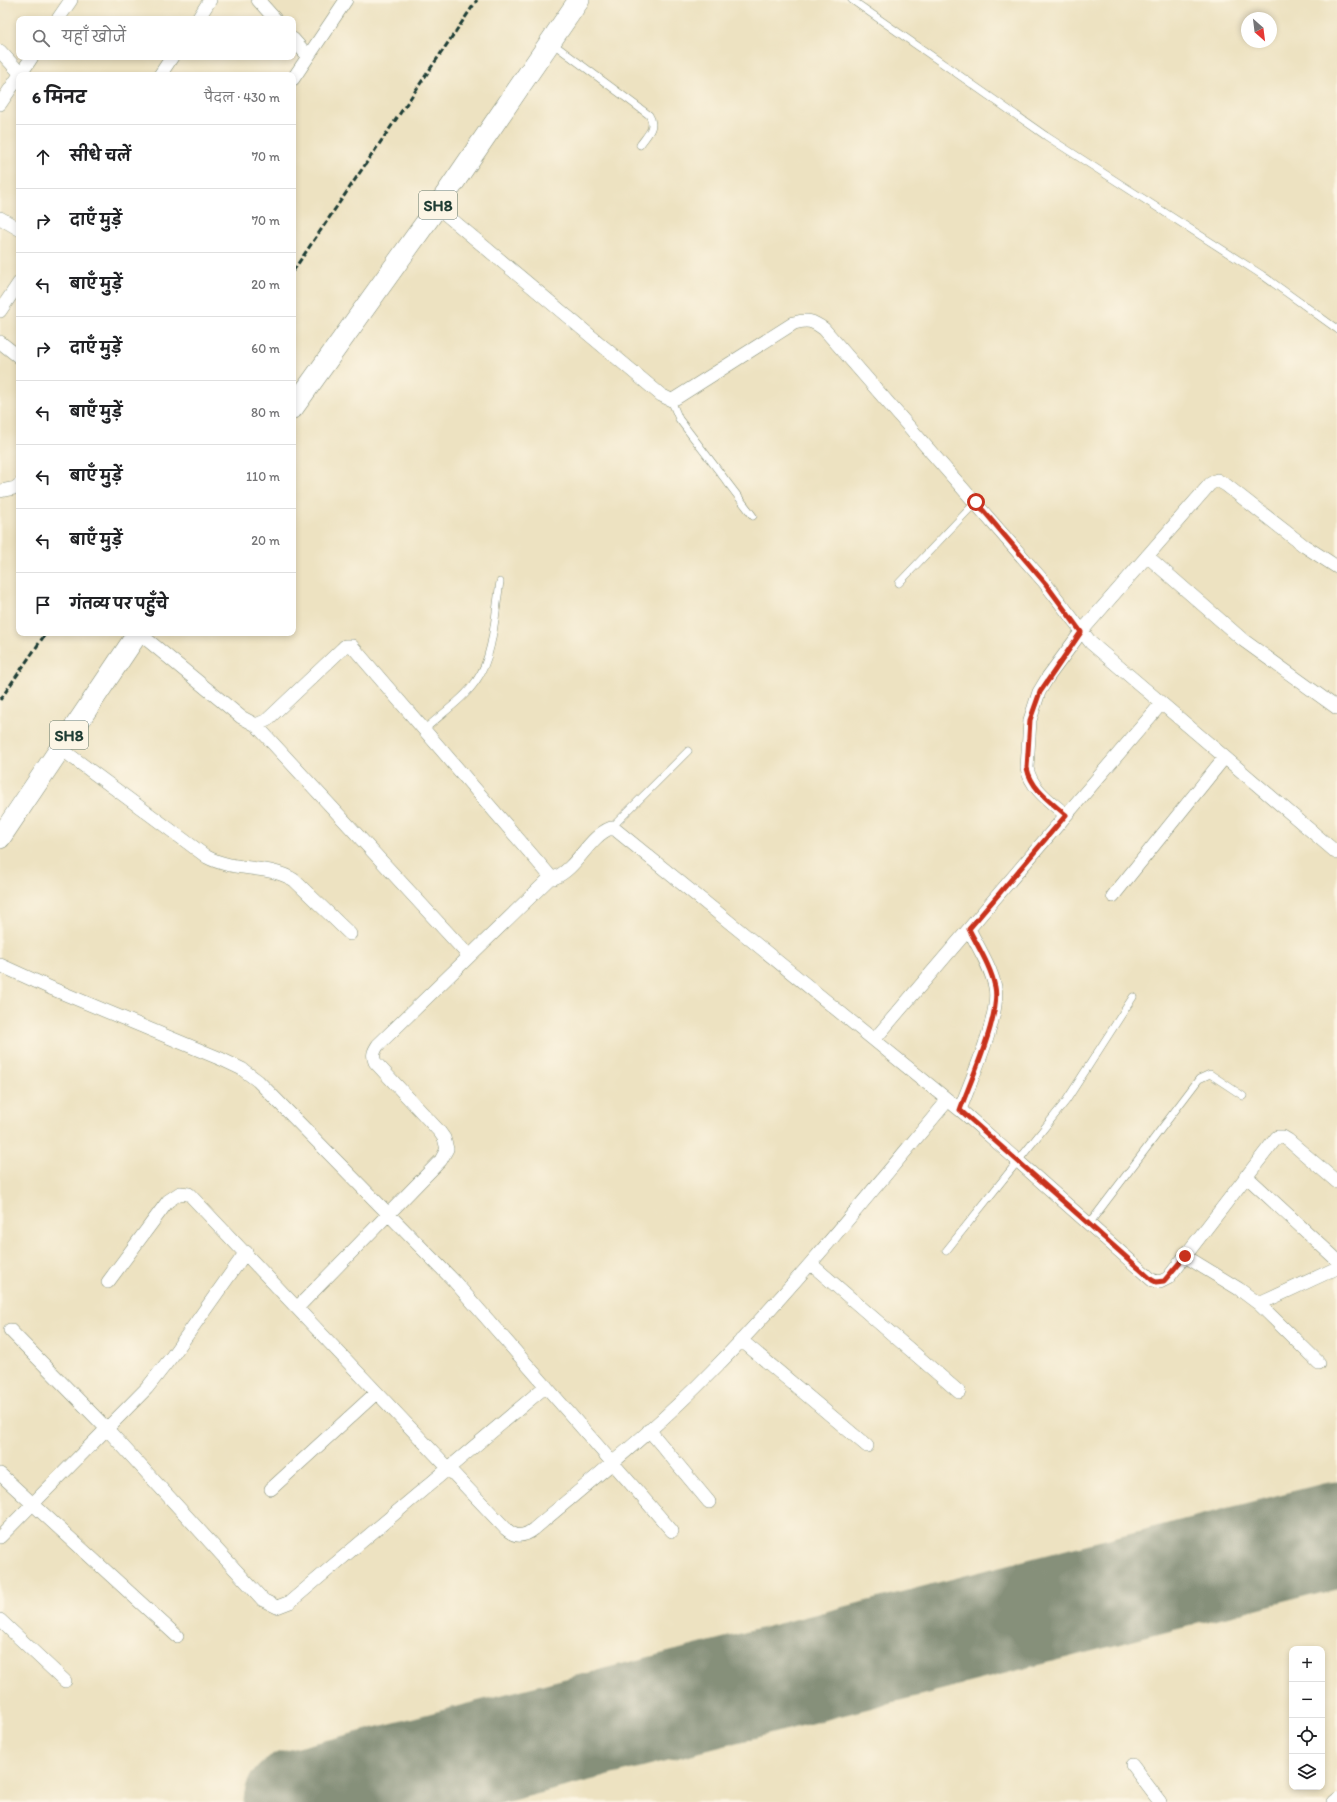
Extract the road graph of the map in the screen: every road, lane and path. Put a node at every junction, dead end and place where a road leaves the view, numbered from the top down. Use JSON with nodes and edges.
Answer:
{"nodes":[{"id":1,"x":71,"y":0,"type":"edge"},
{"id":2,"x":210,"y":0,"type":"edge"},
{"id":3,"x":258,"y":0,"type":"edge"},
{"id":4,"x":346,"y":0,"type":"edge"},
{"id":5,"x":580,"y":0,"type":"edge"},
{"id":6,"x":852,"y":0,"type":"edge"},
{"id":7,"x":60,"y":16,"type":"edge"},
{"id":8,"x":200,"y":16,"type":"edge"},
{"id":9,"x":272,"y":16,"type":"edge"},
{"id":10,"x":296,"y":42,"type":"edge"},
{"id":11,"x":551,"y":42,"type":"junction"},
{"id":12,"x":0,"y":51,"type":"edge"},
{"id":13,"x":308,"y":56,"type":"junction"},
{"id":14,"x":30,"y":60,"type":"edge"},
{"id":15,"x":170,"y":60,"type":"edge"},
{"id":16,"x":18,"y":72,"type":"edge"},
{"id":17,"x":22,"y":72,"type":"edge"},
{"id":18,"x":162,"y":72,"type":"edge"},
{"id":19,"x":296,"y":74,"type":"edge"},
{"id":20,"x":16,"y":81,"type":"edge"},
{"id":21,"x":0,"y":104,"type":"edge"},
{"id":22,"x":640,"y":145,"type":"dead end"},
{"id":23,"x":437,"y":207,"type":"junction"},
{"id":24,"x":0,"y":218,"type":"edge"},
{"id":25,"x":16,"y":227,"type":"edge"},
{"id":26,"x":16,"y":287,"type":"edge"},
{"id":27,"x":0,"y":311,"type":"edge"},
{"id":28,"x":1337,"y":329,"type":"edge"},
{"id":29,"x":0,"y":342,"type":"edge"},
{"id":30,"x":16,"y":355,"type":"edge"},
{"id":31,"x":671,"y":400,"type":"junction"},
{"id":32,"x":296,"y":404,"type":"edge"},
{"id":33,"x":16,"y":487,"type":"edge"},
{"id":34,"x":0,"y":491,"type":"edge"},
{"id":35,"x":976,"y":502,"type":"junction"},
{"id":36,"x":753,"y":516,"type":"dead end"},
{"id":37,"x":1147,"y":556,"type":"junction"},
{"id":38,"x":1337,"y":568,"type":"edge"},
{"id":39,"x":500,"y":582,"type":"dead end"},
{"id":40,"x":899,"y":583,"type":"dead end"},
{"id":41,"x":1081,"y":632,"type":"junction"},
{"id":42,"x":137,"y":636,"type":"edge"},
{"id":43,"x":143,"y":636,"type":"edge"},
{"id":44,"x":1161,"y":704,"type":"junction"},
{"id":45,"x":1337,"y":708,"type":"edge"},
{"id":46,"x":256,"y":725,"type":"junction"},
{"id":47,"x":424,"y":730,"type":"junction"},
{"id":48,"x":60,"y":748,"type":"junction"},
{"id":49,"x":688,"y":751,"type":"dead end"},
{"id":50,"x":1224,"y":758,"type":"junction"},
{"id":51,"x":1066,"y":815,"type":"junction"},
{"id":52,"x":611,"y":828,"type":"junction"},
{"id":53,"x":0,"y":838,"type":"edge"},
{"id":54,"x":1337,"y":853,"type":"edge"},
{"id":55,"x":551,"y":877,"type":"junction"},
{"id":56,"x":1113,"y":896,"type":"dead end"},
{"id":57,"x":969,"y":929,"type":"junction"},
{"id":58,"x":350,"y":934,"type":"dead end"},
{"id":59,"x":469,"y":956,"type":"junction"},
{"id":60,"x":0,"y":965,"type":"edge"},
{"id":61,"x":1133,"y":997,"type":"dead end"},
{"id":62,"x":874,"y":1040,"type":"junction"},
{"id":63,"x":1243,"y":1096,"type":"dead end"},
{"id":64,"x":948,"y":1100,"type":"junction"},
{"id":65,"x":960,"y":1110,"type":"junction"},
{"id":66,"x":1018,"y":1161,"type":"junction"},
{"id":67,"x":1246,"y":1176,"type":"junction"},
{"id":68,"x":1337,"y":1182,"type":"edge"},
{"id":69,"x":388,"y":1214,"type":"junction"},
{"id":70,"x":1089,"y":1224,"type":"junction"},
{"id":71,"x":946,"y":1251,"type":"dead end"},
{"id":72,"x":246,"y":1252,"type":"junction"},
{"id":73,"x":1185,"y":1256,"type":"junction"},
{"id":74,"x":1337,"y":1260,"type":"edge"},
{"id":75,"x":811,"y":1264,"type":"junction"},
{"id":76,"x":1337,"y":1268,"type":"edge"},
{"id":77,"x":108,"y":1282,"type":"dead end"},
{"id":78,"x":1259,"y":1304,"type":"junction"},
{"id":79,"x":297,"y":1308,"type":"junction"},
{"id":80,"x":10,"y":1330,"type":"dead end"},
{"id":81,"x":741,"y":1340,"type":"junction"},
{"id":82,"x":1319,"y":1362,"type":"dead end"},
{"id":83,"x":546,"y":1386,"type":"junction"},
{"id":84,"x":376,"y":1392,"type":"junction"},
{"id":85,"x":959,"y":1392,"type":"dead end"},
{"id":86,"x":107,"y":1429,"type":"junction"},
{"id":87,"x":649,"y":1430,"type":"junction"},
{"id":88,"x":867,"y":1446,"type":"dead end"},
{"id":89,"x":612,"y":1463,"type":"junction"},
{"id":90,"x":447,"y":1468,"type":"junction"},
{"id":91,"x":0,"y":1474,"type":"edge"},
{"id":92,"x":272,"y":1489,"type":"dead end"},
{"id":93,"x":710,"y":1502,"type":"dead end"},
{"id":94,"x":33,"y":1504,"type":"junction"},
{"id":95,"x":672,"y":1531,"type":"dead end"},
{"id":96,"x":0,"y":1537,"type":"edge"},
{"id":97,"x":0,"y":1620,"type":"edge"},
{"id":98,"x":178,"y":1636,"type":"dead end"},
{"id":99,"x":65,"y":1681,"type":"dead end"},
{"id":100,"x":1132,"y":1765,"type":"dead end"},
{"id":101,"x":1337,"y":1798,"type":"edge"},
{"id":102,"x":1160,"y":1802,"type":"edge"},
{"id":103,"x":1332,"y":1802,"type":"edge"}],
"edges":[{"from":1,"to":7,"type":"street"},
{"from":2,"to":8,"type":"street"},
{"from":3,"to":9,"type":"street"},
{"from":4,"to":13,"type":"street"},
{"from":5,"to":11,"type":"main road","number":"SH8"},
{"from":6,"to":28,"type":"lane"},
{"from":10,"to":13,"type":"street"},
{"from":11,"to":22,"type":"lane"},
{"from":11,"to":23,"type":"main road","number":"SH8"},
{"from":12,"to":16,"type":"street"},
{"from":13,"to":19,"type":"street"},
{"from":14,"to":17,"type":"street"},
{"from":15,"to":18,"type":"street"},
{"from":20,"to":21,"type":"street"},
{"from":23,"to":31,"type":"street"},
{"from":23,"to":32,"type":"main road","number":"SH8"},
{"from":24,"to":25,"type":"street"},
{"from":26,"to":27,"type":"street"},
{"from":29,"to":30,"type":"street"},
{"from":31,"to":35,"type":"street"},
{"from":31,"to":36,"type":"lane"},
{"from":33,"to":34,"type":"street"},
{"from":35,"to":40,"type":"lane"},
{"from":35,"to":41,"type":"street"},
{"from":37,"to":38,"type":"street"},
{"from":37,"to":41,"type":"street"},
{"from":37,"to":45,"type":"street"},
{"from":39,"to":47,"type":"lane"},
{"from":41,"to":44,"type":"street"},
{"from":41,"to":51,"type":"street"},
{"from":42,"to":48,"type":"main road","number":"SH8"},
{"from":43,"to":46,"type":"street"},
{"from":44,"to":50,"type":"street"},
{"from":44,"to":51,"type":"street"},
{"from":46,"to":47,"type":"street"},
{"from":46,"to":59,"type":"street"},
{"from":47,"to":55,"type":"street"},
{"from":48,"to":53,"type":"main road","number":"SH8"},
{"from":48,"to":58,"type":"street"},
{"from":49,"to":52,"type":"lane"},
{"from":50,"to":54,"type":"street"},
{"from":50,"to":56,"type":"street"},
{"from":51,"to":57,"type":"street"},
{"from":52,"to":55,"type":"street"},
{"from":52,"to":62,"type":"street"},
{"from":55,"to":59,"type":"street"},
{"from":57,"to":62,"type":"street"},
{"from":57,"to":65,"type":"street"},
{"from":59,"to":69,"type":"street"},
{"from":60,"to":69,"type":"street"},
{"from":61,"to":66,"type":"lane"},
{"from":62,"to":64,"type":"street"},
{"from":63,"to":70,"type":"lane"},
{"from":64,"to":65,"type":"street"},
{"from":64,"to":75,"type":"street"},
{"from":65,"to":66,"type":"street"},
{"from":66,"to":70,"type":"street"},
{"from":66,"to":71,"type":"lane"},
{"from":67,"to":68,"type":"street"},
{"from":67,"to":73,"type":"street"},
{"from":67,"to":74,"type":"street"},
{"from":69,"to":79,"type":"street"},
{"from":69,"to":83,"type":"street"},
{"from":70,"to":73,"type":"street"},
{"from":72,"to":77,"type":"street"},
{"from":72,"to":79,"type":"street"},
{"from":72,"to":86,"type":"street"},
{"from":73,"to":78,"type":"street"},
{"from":75,"to":81,"type":"street"},
{"from":75,"to":85,"type":"street"},
{"from":76,"to":78,"type":"street"},
{"from":78,"to":82,"type":"street"},
{"from":79,"to":84,"type":"street"},
{"from":80,"to":86,"type":"street"},
{"from":81,"to":87,"type":"street"},
{"from":81,"to":88,"type":"street"},
{"from":83,"to":89,"type":"street"},
{"from":83,"to":90,"type":"street"},
{"from":84,"to":90,"type":"street"},
{"from":84,"to":92,"type":"street"},
{"from":86,"to":90,"type":"street"},
{"from":86,"to":94,"type":"street"},
{"from":87,"to":89,"type":"street"},
{"from":87,"to":93,"type":"street"},
{"from":89,"to":90,"type":"street"},
{"from":89,"to":95,"type":"street"},
{"from":91,"to":94,"type":"street"},
{"from":94,"to":96,"type":"street"},
{"from":94,"to":98,"type":"street"},
{"from":97,"to":99,"type":"street"},
{"from":100,"to":102,"type":"street"},
{"from":101,"to":103,"type":"street"}]}
